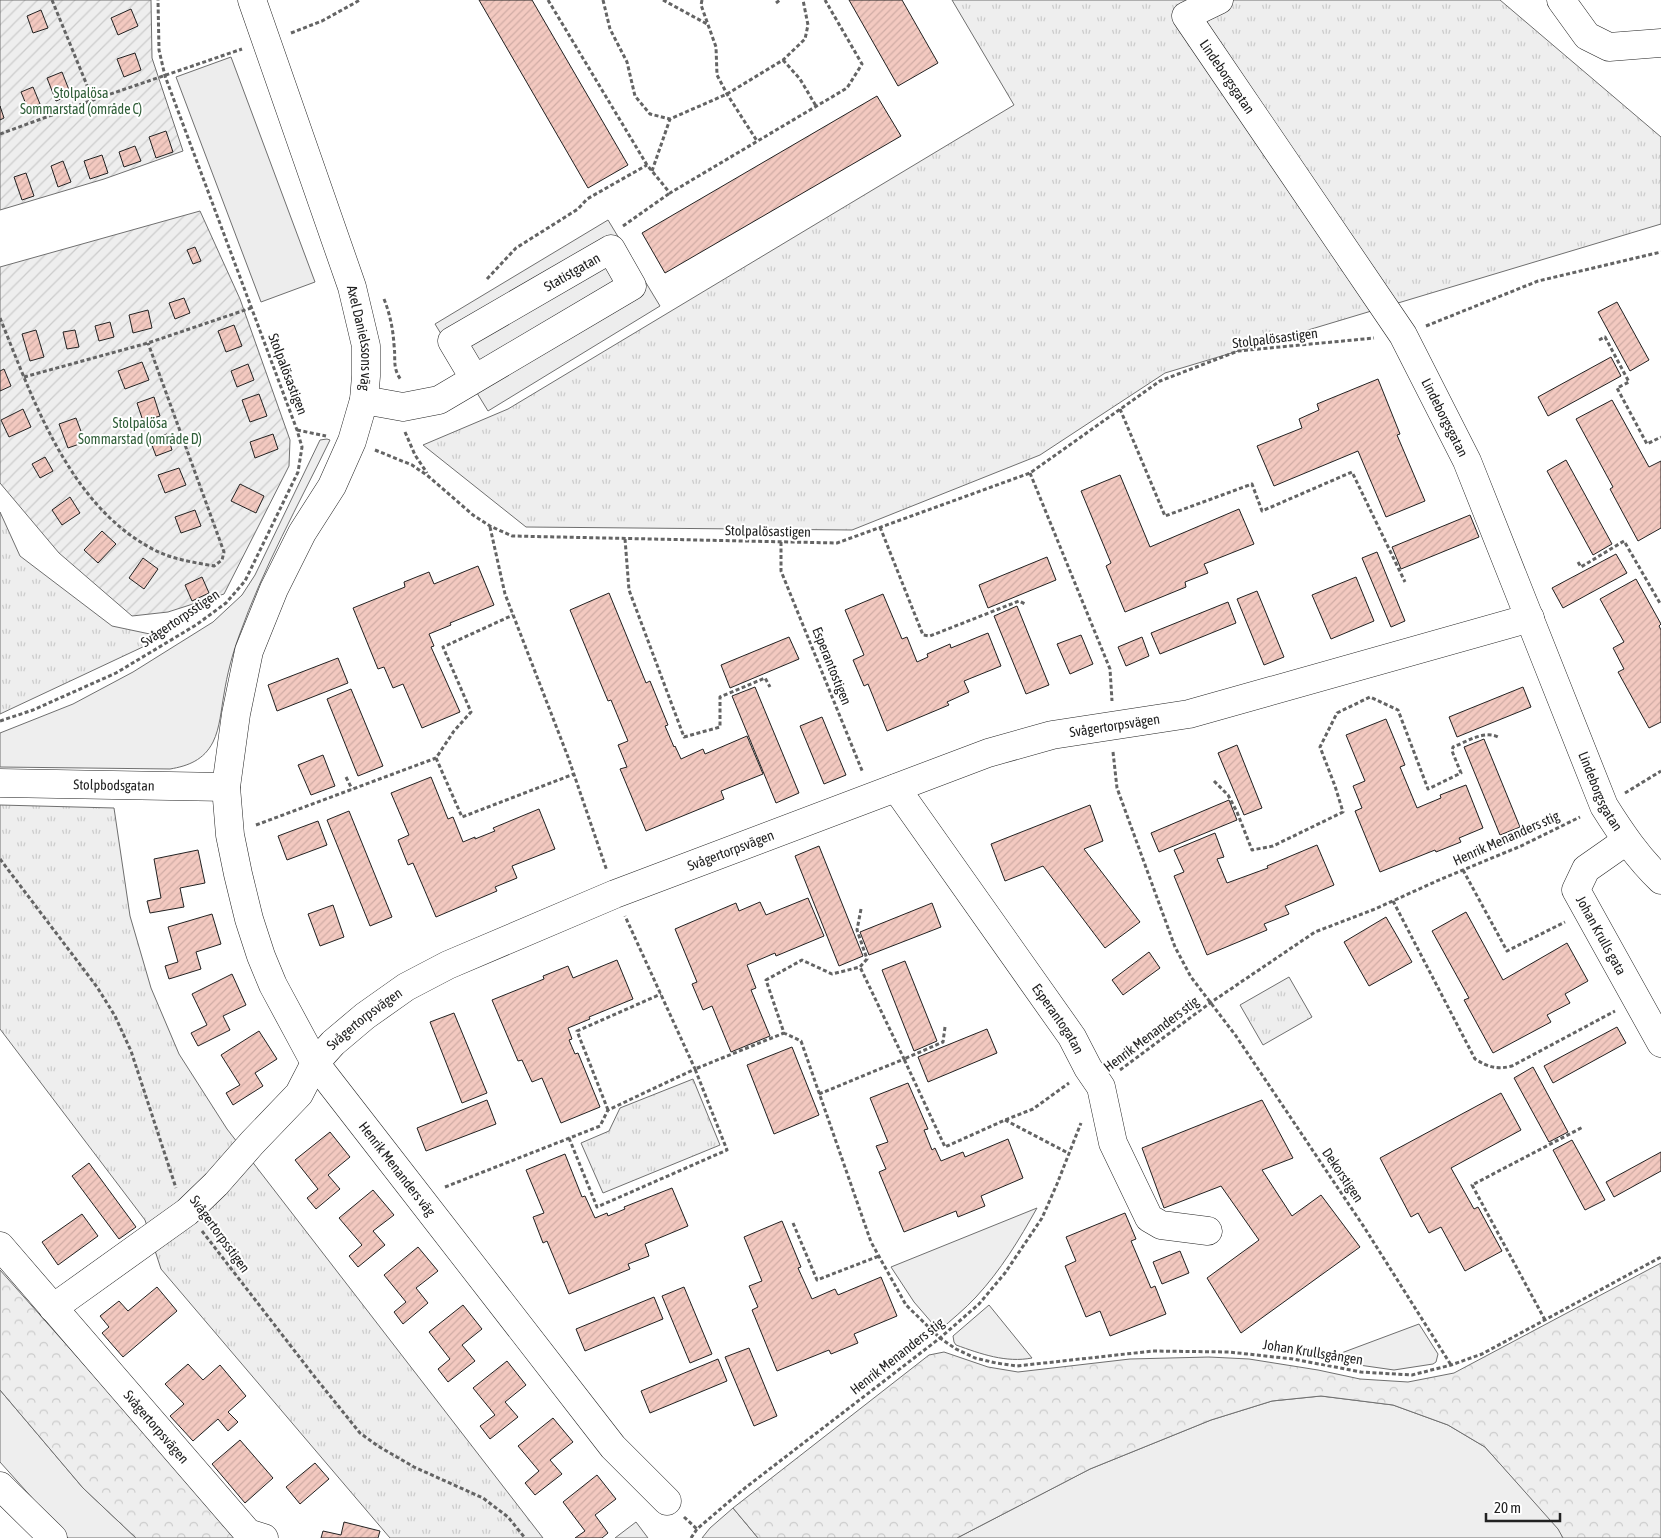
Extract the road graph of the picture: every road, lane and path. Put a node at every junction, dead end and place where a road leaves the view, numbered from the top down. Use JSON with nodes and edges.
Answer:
{"nodes":[{"id":1,"x":52,"y":0,"type":"edge"},
{"id":2,"x":158,"y":0,"type":"edge"},
{"id":3,"x":252,"y":0,"type":"edge"},
{"id":4,"x":548,"y":0,"type":"edge"},
{"id":5,"x":604,"y":0,"type":"edge"},
{"id":6,"x":663,"y":0,"type":"edge"},
{"id":7,"x":702,"y":0,"type":"edge"},
{"id":8,"x":780,"y":0,"type":"edge"},
{"id":9,"x":803,"y":0,"type":"edge"},
{"id":10,"x":825,"y":0,"type":"edge"},
{"id":11,"x":1219,"y":0,"type":"edge"},
{"id":12,"x":1561,"y":0,"type":"edge"},
{"id":13,"x":776,"y":3,"type":"dead end"},
{"id":14,"x":707,"y":24,"type":"junction"},
{"id":15,"x":1661,"y":43,"type":"edge"},
{"id":16,"x":783,"y":60,"type":"junction"},
{"id":17,"x":165,"y":76,"type":"junction"},
{"id":18,"x":727,"y":94,"type":"junction"},
{"id":19,"x":93,"y":100,"type":"junction"},
{"id":20,"x":816,"y":106,"type":"junction"},
{"id":21,"x":670,"y":120,"type":"junction"},
{"id":22,"x":0,"y":134,"type":"edge"},
{"id":23,"x":757,"y":141,"type":"junction"},
{"id":24,"x":647,"y":165,"type":"junction"},
{"id":25,"x":652,"y":171,"type":"junction"},
{"id":26,"x":670,"y":193,"type":"junction"},
{"id":27,"x":611,"y":249,"type":"junction"},
{"id":28,"x":1661,"y":252,"type":"edge"},
{"id":29,"x":487,"y":279,"type":"dead end"},
{"id":30,"x":251,"y":308,"type":"junction"},
{"id":31,"x":0,"y":318,"type":"edge"},
{"id":32,"x":1403,"y":335,"type":"junction"},
{"id":33,"x":1599,"y":340,"type":"dead end"},
{"id":34,"x":148,"y":343,"type":"junction"},
{"id":35,"x":24,"y":377,"type":"junction"},
{"id":36,"x":474,"y":378,"type":"junction"},
{"id":37,"x":364,"y":400,"type":"junction"},
{"id":38,"x":1120,"y":409,"type":"junction"},
{"id":39,"x":297,"y":430,"type":"junction"},
{"id":40,"x":1661,"y":437,"type":"edge"},
{"id":41,"x":352,"y":441,"type":"junction"},
{"id":42,"x":880,"y":527,"type":"junction"},
{"id":43,"x":624,"y":539,"type":"junction"},
{"id":44,"x":781,"y":542,"type":"junction"},
{"id":45,"x":1578,"y":562,"type":"dead end"},
{"id":46,"x":1405,"y":582,"type":"dead end"},
{"id":47,"x":1025,"y":604,"type":"dead end"},
{"id":48,"x":1661,"y":605,"type":"edge"},
{"id":49,"x":513,"y":615,"type":"dead end"},
{"id":50,"x":1530,"y":618,"type":"junction"},
{"id":51,"x":770,"y":687,"type":"dead end"},
{"id":52,"x":0,"y":721,"type":"edge"},
{"id":53,"x":1498,"y":737,"type":"dead end"},
{"id":54,"x":436,"y":758,"type":"junction"},
{"id":55,"x":1661,"y":771,"type":"edge"},
{"id":56,"x":574,"y":774,"type":"dead end"},
{"id":57,"x":346,"y":777,"type":"dead end"},
{"id":58,"x":1214,"y":781,"type":"dead end"},
{"id":59,"x":0,"y":783,"type":"edge"},
{"id":60,"x":226,"y":787,"type":"junction"},
{"id":61,"x":352,"y":789,"type":"junction"},
{"id":62,"x":885,"y":792,"type":"junction"},
{"id":63,"x":1604,"y":806,"type":"junction"},
{"id":64,"x":230,"y":835,"type":"junction"},
{"id":65,"x":1626,"y":841,"type":"junction"},
{"id":66,"x":0,"y":859,"type":"edge"},
{"id":67,"x":1463,"y":870,"type":"junction"},
{"id":68,"x":1661,"y":880,"type":"edge"},
{"id":69,"x":1393,"y":901,"type":"junction"},
{"id":70,"x":862,"y":909,"type":"dead end"},
{"id":71,"x":1588,"y":910,"type":"junction"},
{"id":72,"x":860,"y":967,"type":"junction"},
{"id":73,"x":661,"y":994,"type":"dead end"},
{"id":74,"x":1637,"y":1000,"type":"junction"},
{"id":75,"x":1210,"y":1003,"type":"junction"},
{"id":76,"x":945,"y":1027,"type":"dead end"},
{"id":77,"x":784,"y":1033,"type":"junction"},
{"id":78,"x":1661,"y":1043,"type":"edge"},
{"id":79,"x":904,"y":1059,"type":"junction"},
{"id":80,"x":315,"y":1063,"type":"junction"},
{"id":81,"x":1095,"y":1078,"type":"junction"},
{"id":82,"x":819,"y":1094,"type":"junction"},
{"id":83,"x":608,"y":1110,"type":"dead end"},
{"id":84,"x":1005,"y":1120,"type":"junction"},
{"id":85,"x":1583,"y":1127,"type":"dead end"},
{"id":86,"x":569,"y":1138,"type":"dead end"},
{"id":87,"x":1068,"y":1152,"type":"junction"},
{"id":88,"x":187,"y":1212,"type":"junction"},
{"id":89,"x":793,"y":1223,"type":"dead end"},
{"id":90,"x":1208,"y":1231,"type":"dead end"},
{"id":91,"x":0,"y":1246,"type":"edge"},
{"id":92,"x":880,"y":1256,"type":"junction"},
{"id":93,"x":1661,"y":1257,"type":"edge"},
{"id":94,"x":52,"y":1308,"type":"junction"},
{"id":95,"x":1545,"y":1320,"type":"junction"},
{"id":96,"x":940,"y":1338,"type":"junction"},
{"id":97,"x":1451,"y":1365,"type":"junction"},
{"id":98,"x":0,"y":1486,"type":"edge"},
{"id":99,"x":667,"y":1501,"type":"dead end"},
{"id":100,"x":0,"y":1506,"type":"edge"},
{"id":101,"x":26,"y":1538,"type":"edge"},
{"id":102,"x":53,"y":1538,"type":"edge"},
{"id":103,"x":264,"y":1538,"type":"edge"},
{"id":104,"x":525,"y":1538,"type":"edge"},
{"id":105,"x":692,"y":1538,"type":"edge"}],
"edges":[{"from":1,"to":19,"type":"path"},
{"from":2,"to":17,"type":"path","name":"Stolpalösastigen"},
{"from":3,"to":37,"type":"street","name":"Axel Danielssons väg"},
{"from":4,"to":24,"type":"path"},
{"from":5,"to":21,"type":"path"},
{"from":6,"to":14,"type":"path"},
{"from":7,"to":14,"type":"path"},
{"from":8,"to":13,"type":"path"},
{"from":9,"to":16,"type":"path"},
{"from":10,"to":20,"type":"path"},
{"from":11,"to":32,"type":"street","name":"Lindeborgsgatan"},
{"from":12,"to":15,"type":"street"},
{"from":14,"to":18,"type":"path"},
{"from":16,"to":18,"type":"path"},
{"from":16,"to":20,"type":"path"},
{"from":17,"to":19,"type":"path"},
{"from":17,"to":30,"type":"path","name":"Stolpalösastigen"},
{"from":18,"to":21,"type":"path"},
{"from":18,"to":23,"type":"path"},
{"from":19,"to":22,"type":"path"},
{"from":20,"to":23,"type":"path"},
{"from":21,"to":25,"type":"path"},
{"from":23,"to":26,"type":"path"},
{"from":24,"to":25,"type":"path"},
{"from":24,"to":29,"type":"path"},
{"from":25,"to":26,"type":"path"},
{"from":26,"to":27,"type":"path"},
{"from":27,"to":36,"type":"street","name":"Statistgatan"},
{"from":27,"to":36,"type":"street","name":"Statistgatan"},
{"from":28,"to":32,"type":"path","name":"Stolpalösastigen"},
{"from":30,"to":34,"type":"path"},
{"from":30,"to":39,"type":"path","name":"Stolpalösastigen"},
{"from":31,"to":35,"type":"path"},
{"from":32,"to":38,"type":"path","name":"Stolpalösastigen"},
{"from":32,"to":50,"type":"street","name":"Lindeborgsgatan"},
{"from":33,"to":40,"type":"path"},
{"from":34,"to":35,"type":"path"},
{"from":34,"to":35,"type":"path"},
{"from":36,"to":37,"type":"street","name":"Statistgatan"},
{"from":37,"to":41,"type":"street","name":"Axel Danielssons väg"},
{"from":38,"to":42,"type":"path","name":"Stolpalösastigen"},
{"from":38,"to":46,"type":"path"},
{"from":39,"to":41,"type":"path","name":"Stolpalösastigen"},
{"from":39,"to":52,"type":"path","name":"Svågertorpsstigen"},
{"from":41,"to":43,"type":"path","name":"Stolpalösastigen"},
{"from":41,"to":60,"type":"street","name":"Axel Danielssons väg"},
{"from":42,"to":44,"type":"path","name":"Stolpalösastigen"},
{"from":42,"to":47,"type":"path"},
{"from":43,"to":44,"type":"path","name":"Stolpalösastigen"},
{"from":43,"to":51,"type":"path"},
{"from":44,"to":62,"type":"path","name":"Esperantostigen"},
{"from":45,"to":48,"type":"path"},
{"from":49,"to":54,"type":"path"},
{"from":50,"to":62,"type":"street","name":"Svågertorpsvägen"},
{"from":50,"to":63,"type":"street","name":"Lindeborgsgatan"},
{"from":53,"to":58,"type":"path"},
{"from":54,"to":56,"type":"path"},
{"from":54,"to":61,"type":"path"},
{"from":55,"to":63,"type":"path","name":"Henrik Menanders stig"},
{"from":57,"to":61,"type":"path"},
{"from":59,"to":60,"type":"street","name":"Stolpbodsgatan"},
{"from":60,"to":64,"type":"street","name":"Henrik Menanders väg"},
{"from":61,"to":64,"type":"path"},
{"from":62,"to":80,"type":"street","name":"Svågertorpsvägen"},
{"from":62,"to":81,"type":"street","name":"Esperantogatan"},
{"from":63,"to":65,"type":"street","name":"Lindeborgsgatan"},
{"from":63,"to":67,"type":"path","name":"Henrik Menanders stig"},
{"from":64,"to":80,"type":"street","name":"Henrik Menanders väg"},
{"from":65,"to":68,"type":"street","name":"Lindeborgsgatan"},
{"from":65,"to":71,"type":"street","name":"Johan Krulls gata"},
{"from":66,"to":88,"type":"path","name":"Svågertorpsstigen"},
{"from":67,"to":69,"type":"path","name":"Henrik Menanders stig"},
{"from":67,"to":71,"type":"path"},
{"from":69,"to":74,"type":"path"},
{"from":69,"to":75,"type":"path","name":"Henrik Menanders stig"},
{"from":70,"to":72,"type":"path"},
{"from":71,"to":74,"type":"street","name":"Johan Krulls gata"},
{"from":72,"to":77,"type":"path"},
{"from":72,"to":79,"type":"path"},
{"from":73,"to":83,"type":"path"},
{"from":74,"to":78,"type":"street","name":"Johan Krulls gata"},
{"from":75,"to":81,"type":"path","name":"Henrik Menanders stig"},
{"from":75,"to":97,"type":"path","name":"Dekorstigen"},
{"from":76,"to":79,"type":"path"},
{"from":77,"to":82,"type":"path","name":"Johan Krullsgången"},
{"from":77,"to":86,"type":"path"},
{"from":79,"to":82,"type":"path"},
{"from":79,"to":84,"type":"path"},
{"from":80,"to":88,"type":"street","name":"Svågertorpsvägen"},
{"from":80,"to":99,"type":"street","name":"Henrik Menanders väg"},
{"from":81,"to":84,"type":"path"},
{"from":81,"to":87,"type":"path","name":"Henrik Menanders stig"},
{"from":81,"to":90,"type":"street","name":"Esperantogatan"},
{"from":82,"to":92,"type":"path","name":"Johan Krullsgången"},
{"from":84,"to":87,"type":"path"},
{"from":85,"to":95,"type":"path"},
{"from":87,"to":96,"type":"path","name":"Henrik Menanders stig"},
{"from":88,"to":94,"type":"street","name":"Svågertorpsvägen"},
{"from":88,"to":104,"type":"path","name":"Svågertorpsstigen"},
{"from":89,"to":92,"type":"path"},
{"from":91,"to":94,"type":"street","name":"Svågertorpsvägen"},
{"from":92,"to":96,"type":"path","name":"Johan Krullsgången"},
{"from":93,"to":95,"type":"path","name":"Johan Krullsgången"},
{"from":94,"to":103,"type":"street","name":"Svågertorpsvägen"},
{"from":95,"to":97,"type":"path","name":"Johan Krullsgången"},
{"from":96,"to":97,"type":"path","name":"Johan Krullsgången"},
{"from":96,"to":105,"type":"path","name":"Henrik Menanders stig"},
{"from":98,"to":102,"type":"street"},
{"from":100,"to":101,"type":"street"}]}
